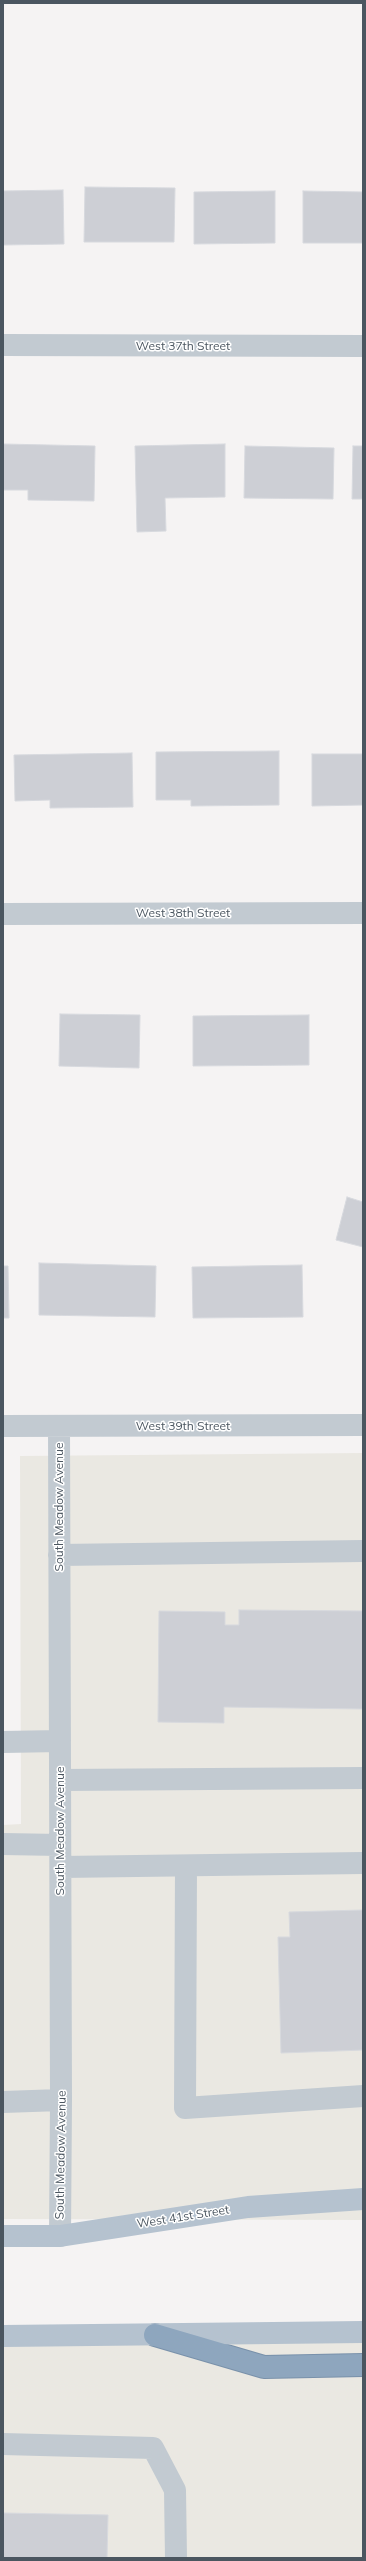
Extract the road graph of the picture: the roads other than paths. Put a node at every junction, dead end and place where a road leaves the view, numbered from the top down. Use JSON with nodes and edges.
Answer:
{"nodes":[{"id":1,"x":3,"y":345,"type":"edge"},
{"id":2,"x":363,"y":346,"type":"edge"},
{"id":3,"x":363,"y":913,"type":"edge"},
{"id":4,"x":3,"y":914,"type":"edge"},
{"id":5,"x":363,"y":1425,"type":"edge"},
{"id":6,"x":3,"y":1426,"type":"edge"},
{"id":7,"x":59,"y":1426,"type":"junction"},
{"id":8,"x":363,"y":1552,"type":"edge"},
{"id":9,"x":59,"y":1555,"type":"junction"},
{"id":10,"x":60,"y":1741,"type":"junction"},
{"id":11,"x":3,"y":1742,"type":"edge"},
{"id":12,"x":363,"y":1778,"type":"edge"},
{"id":13,"x":60,"y":1780,"type":"junction"},
{"id":14,"x":3,"y":1844,"type":"edge"},
{"id":15,"x":60,"y":1844,"type":"junction"},
{"id":16,"x":363,"y":1864,"type":"edge"},
{"id":17,"x":186,"y":1866,"type":"junction"},
{"id":18,"x":61,"y":1867,"type":"junction"},
{"id":19,"x":363,"y":2096,"type":"edge"},
{"id":20,"x":62,"y":2100,"type":"junction"},
{"id":21,"x":3,"y":2102,"type":"edge"},
{"id":22,"x":363,"y":2199,"type":"edge"},
{"id":23,"x":3,"y":2236,"type":"edge"},
{"id":24,"x":60,"y":2236,"type":"junction"},
{"id":25,"x":3,"y":2252,"type":"edge"},
{"id":26,"x":363,"y":2332,"type":"edge"},
{"id":27,"x":155,"y":2335,"type":"junction"},
{"id":28,"x":3,"y":2336,"type":"edge"},
{"id":29,"x":363,"y":2365,"type":"edge"},
{"id":30,"x":3,"y":2444,"type":"edge"},
{"id":31,"x":176,"y":2558,"type":"edge"}],
"edges":[{"from":1,"to":2,"type":"street","name":"West 37th Street"},
{"from":3,"to":4,"type":"street","name":"West 38th Street"},
{"from":5,"to":7,"type":"street","name":"West 39th Street"},
{"from":6,"to":7,"type":"street","name":"West 39th Street"},
{"from":7,"to":9,"type":"street","name":"South Meadow Avenue"},
{"from":8,"to":9,"type":"street"},
{"from":9,"to":10,"type":"street","name":"South Meadow Avenue"},
{"from":10,"to":11,"type":"street"},
{"from":10,"to":13,"type":"street","name":"South Meadow Avenue"},
{"from":12,"to":13,"type":"street"},
{"from":13,"to":15,"type":"street","name":"South Meadow Avenue"},
{"from":14,"to":15,"type":"street"},
{"from":15,"to":18,"type":"street","name":"South Meadow Avenue"},
{"from":16,"to":17,"type":"street"},
{"from":17,"to":18,"type":"street"},
{"from":17,"to":19,"type":"street"},
{"from":18,"to":20,"type":"street","name":"South Meadow Avenue"},
{"from":20,"to":21,"type":"street"},
{"from":20,"to":24,"type":"street","name":"South Meadow Avenue"},
{"from":22,"to":24,"type":"main road","name":"West 41st Street"},
{"from":23,"to":24,"type":"main road","name":"West 41st Street"},
{"from":24,"to":25,"type":"main road"},
{"from":26,"to":27,"type":"main road"},
{"from":27,"to":28,"type":"main road"},
{"from":27,"to":29,"type":"highway"},
{"from":30,"to":31,"type":"street"}]}
